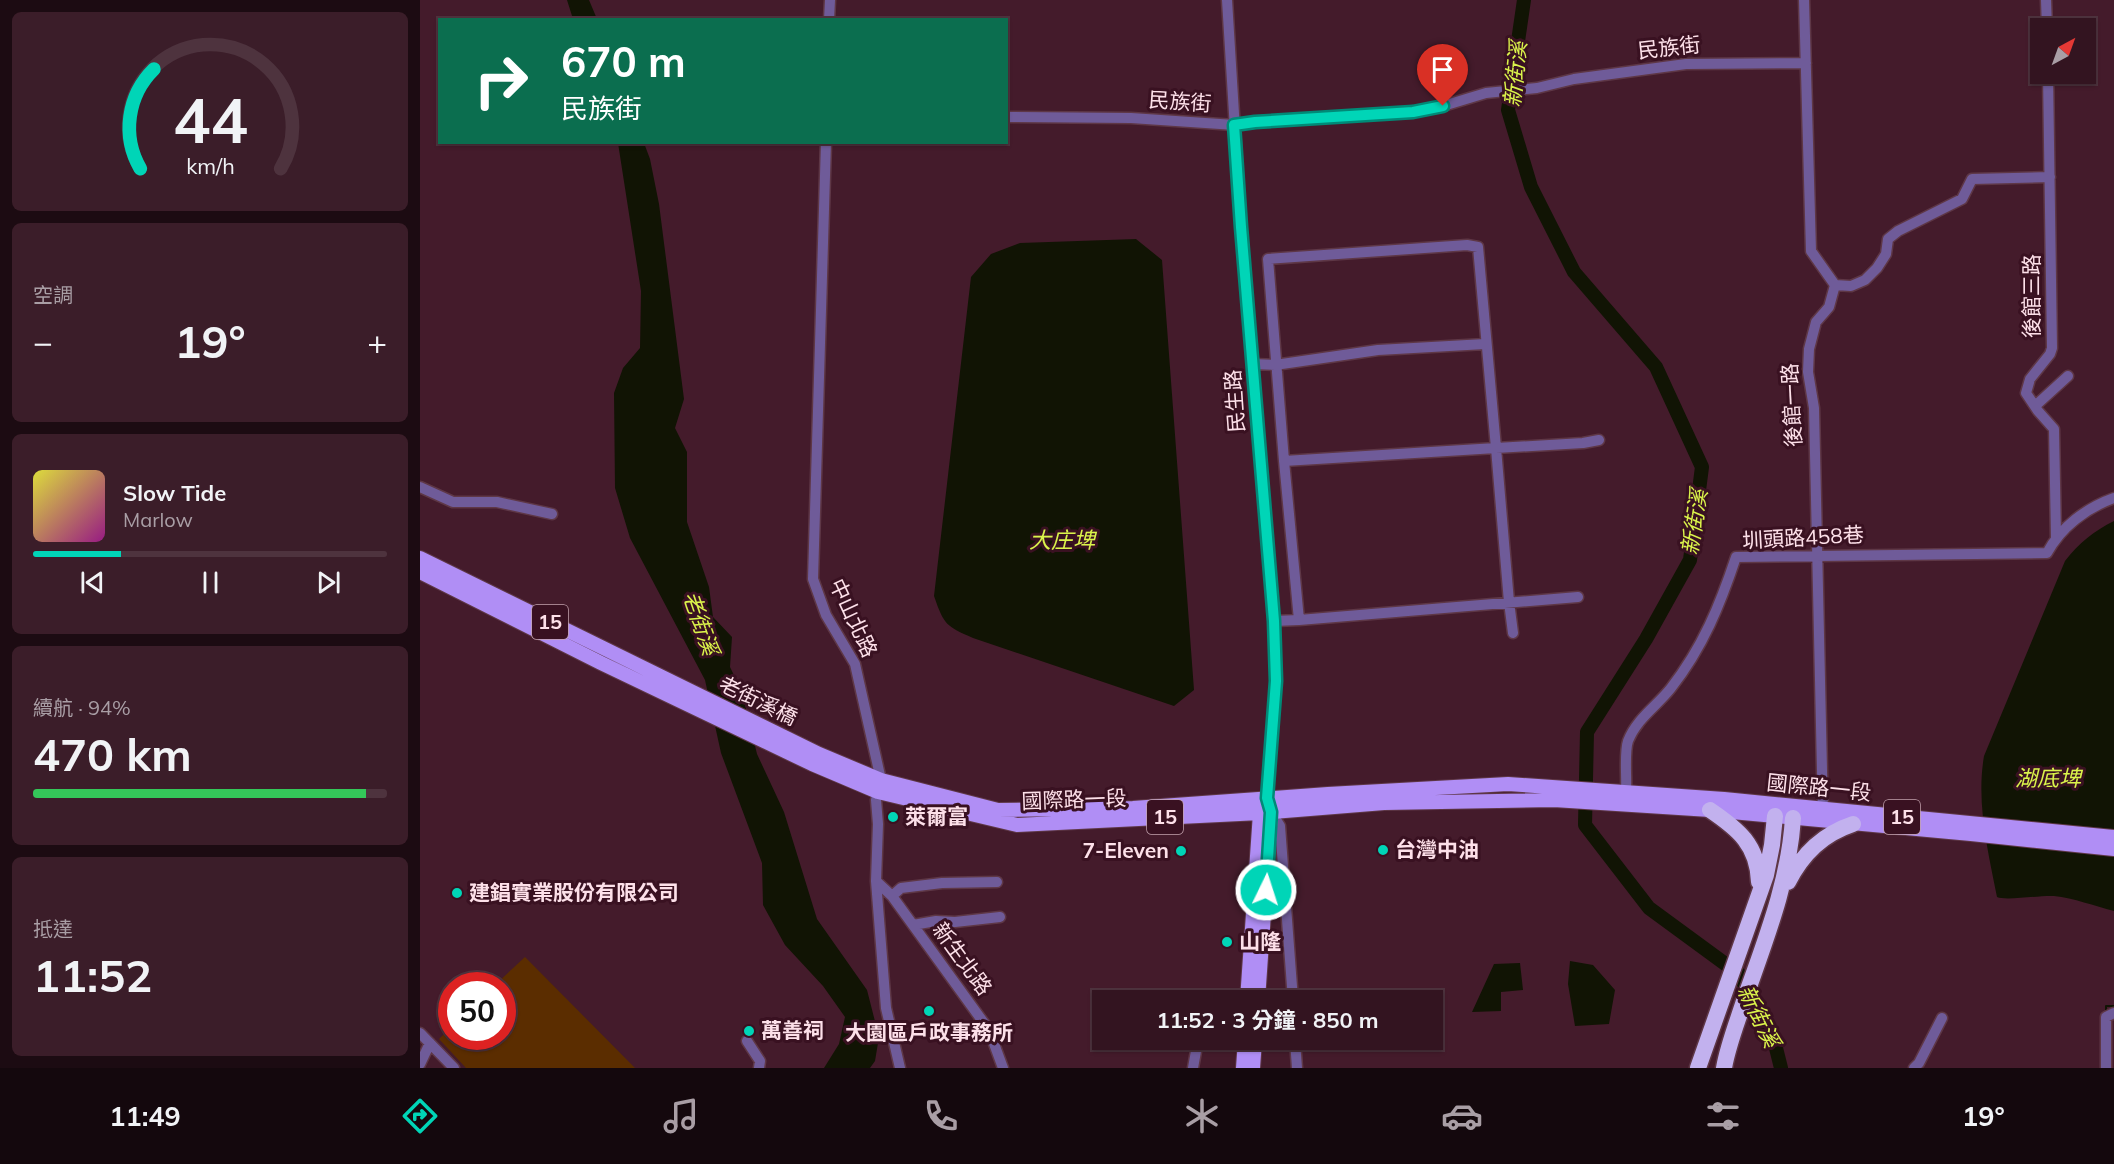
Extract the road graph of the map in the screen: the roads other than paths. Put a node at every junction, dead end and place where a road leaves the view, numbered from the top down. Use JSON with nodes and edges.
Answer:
{"nodes":[{"id":1,"x":830,"y":0,"type":"edge"},
{"id":2,"x":1227,"y":0,"type":"edge"},
{"id":3,"x":1804,"y":0,"type":"edge"},
{"id":4,"x":2046,"y":0,"type":"edge"},
{"id":5,"x":829,"y":18,"type":"edge"},
{"id":6,"x":2047,"y":18,"type":"edge"},
{"id":7,"x":1806,"y":63,"type":"junction"},
{"id":8,"x":2048,"y":84,"type":"edge"},
{"id":9,"x":1008,"y":117,"type":"edge"},
{"id":10,"x":1234,"y":125,"type":"junction"},
{"id":11,"x":825,"y":144,"type":"edge"},
{"id":12,"x":2050,"y":177,"type":"junction"},
{"id":13,"x":1835,"y":285,"type":"junction"},
{"id":14,"x":1485,"y":344,"type":"junction"},
{"id":15,"x":1253,"y":364,"type":"junction"},
{"id":16,"x":1275,"y":365,"type":"junction"},
{"id":17,"x":2068,"y":376,"type":"dead end"},
{"id":18,"x":2035,"y":406,"type":"junction"},
{"id":19,"x":1599,"y":440,"type":"dead end"},
{"id":20,"x":1496,"y":448,"type":"junction"},
{"id":21,"x":1284,"y":460,"type":"junction"},
{"id":22,"x":420,"y":487,"type":"edge"},
{"id":23,"x":2114,"y":498,"type":"edge"},
{"id":24,"x":552,"y":514,"type":"dead end"},
{"id":25,"x":2055,"y":537,"type":"junction"},
{"id":26,"x":1816,"y":555,"type":"junction"},
{"id":27,"x":420,"y":558,"type":"edge"},
{"id":28,"x":420,"y":572,"type":"edge"},
{"id":29,"x":1578,"y":597,"type":"dead end"},
{"id":30,"x":1509,"y":602,"type":"junction"},
{"id":31,"x":1299,"y":620,"type":"junction"},
{"id":32,"x":1274,"y":621,"type":"junction"},
{"id":33,"x":1513,"y":633,"type":"dead end"},
{"id":34,"x":676,"y":691,"type":"junction"},
{"id":35,"x":815,"y":759,"type":"joint"},
{"id":36,"x":879,"y":786,"type":"junction"},
{"id":37,"x":1267,"y":798,"type":"junction"},
{"id":38,"x":1627,"y":798,"type":"junction"},
{"id":39,"x":1710,"y":810,"type":"junction"},
{"id":40,"x":1265,"y":813,"type":"junction"},
{"id":41,"x":1783,"y":813,"type":"junction"},
{"id":42,"x":1823,"y":815,"type":"junction"},
{"id":43,"x":1853,"y":824,"type":"junction"},
{"id":44,"x":2114,"y":837,"type":"edge"},
{"id":45,"x":2114,"y":849,"type":"edge"},
{"id":46,"x":876,"y":881,"type":"junction"},
{"id":47,"x":997,"y":882,"type":"dead end"},
{"id":48,"x":1759,"y":894,"type":"junction"},
{"id":49,"x":892,"y":896,"type":"junction"},
{"id":50,"x":1779,"y":901,"type":"junction"},
{"id":51,"x":1000,"y":917,"type":"dead end"},
{"id":52,"x":913,"y":925,"type":"junction"},
{"id":53,"x":1248,"y":990,"type":"edge"},
{"id":54,"x":1258,"y":990,"type":"edge"},
{"id":55,"x":1292,"y":990,"type":"edge"},
{"id":56,"x":2114,"y":1013,"type":"edge"},
{"id":57,"x":1942,"y":1018,"type":"dead end"},
{"id":58,"x":420,"y":1033,"type":"edge"},
{"id":59,"x":747,"y":1041,"type":"dead end"},
{"id":60,"x":430,"y":1043,"type":"junction"},
{"id":61,"x":1196,"y":1050,"type":"edge"},
{"id":62,"x":1244,"y":1050,"type":"edge"},
{"id":63,"x":1254,"y":1050,"type":"edge"},
{"id":64,"x":1296,"y":1050,"type":"edge"},
{"id":65,"x":420,"y":1064,"type":"edge"},
{"id":66,"x":454,"y":1068,"type":"edge"},
{"id":67,"x":759,"y":1068,"type":"edge"},
{"id":68,"x":900,"y":1068,"type":"edge"},
{"id":69,"x":1003,"y":1068,"type":"edge"},
{"id":70,"x":1192,"y":1068,"type":"edge"},
{"id":71,"x":1243,"y":1068,"type":"edge"},
{"id":72,"x":1253,"y":1068,"type":"edge"},
{"id":73,"x":1297,"y":1068,"type":"edge"},
{"id":74,"x":1698,"y":1068,"type":"edge"},
{"id":75,"x":1724,"y":1068,"type":"edge"},
{"id":76,"x":1914,"y":1068,"type":"edge"},
{"id":77,"x":2106,"y":1068,"type":"edge"}],
"edges":[{"from":1,"to":5,"type":"street"},
{"from":2,"to":10,"type":"street","name":"民生路"},
{"from":3,"to":7,"type":"street"},
{"from":4,"to":6,"type":"street"},
{"from":7,"to":10,"type":"street","name":"民族街"},
{"from":7,"to":13,"type":"street"},
{"from":8,"to":12,"type":"street","name":"後館三路"},
{"from":9,"to":10,"type":"street","name":"民族街"},
{"from":10,"to":15,"type":"street","name":"民生路"},
{"from":11,"to":36,"type":"street","name":"中山北路"},
{"from":12,"to":13,"type":"street"},
{"from":12,"to":18,"type":"street","name":"後館三路"},
{"from":13,"to":26,"type":"street","name":"後館一路"},
{"from":14,"to":16,"type":"street"},
{"from":14,"to":16,"type":"street"},
{"from":14,"to":20,"type":"street"},
{"from":15,"to":16,"type":"street"},
{"from":15,"to":32,"type":"street","name":"民生路"},
{"from":16,"to":21,"type":"street"},
{"from":17,"to":18,"type":"street"},
{"from":18,"to":25,"type":"street","name":"後館三路"},
{"from":19,"to":20,"type":"street"},
{"from":20,"to":21,"type":"street"},
{"from":20,"to":30,"type":"street"},
{"from":21,"to":31,"type":"street"},
{"from":22,"to":24,"type":"street"},
{"from":23,"to":25,"type":"street","name":"圳頭路458巷"},
{"from":25,"to":26,"type":"street","name":"圳頭路458巷"},
{"from":26,"to":38,"type":"street","name":"圳頭路458巷"},
{"from":26,"to":42,"type":"street","name":"後館一路"},
{"from":27,"to":34,"type":"main road","number":"15"},
{"from":28,"to":34,"type":"main road","number":"15"},
{"from":29,"to":30,"type":"street"},
{"from":30,"to":31,"type":"street"},
{"from":30,"to":33,"type":"street"},
{"from":31,"to":32,"type":"street"},
{"from":32,"to":37,"type":"street","name":"民生路"},
{"from":34,"to":35,"type":"main road","name":"老街溪橋","number":"15"},
{"from":35,"to":36,"type":"main road","name":"國際路一段","number":"15"},
{"from":36,"to":37,"type":"main road","name":"國際路一段","number":"15"},
{"from":36,"to":40,"type":"main road","name":"國際路一段","number":"15"},
{"from":36,"to":46,"type":"street","name":"中山北路"},
{"from":37,"to":38,"type":"main road","name":"國際路一段","number":"15"},
{"from":37,"to":40,"type":"main road","name":"民生路"},
{"from":38,"to":39,"type":"main road","name":"國際路一段","number":"15"},
{"from":38,"to":40,"type":"main road","name":"國際路一段","number":"15"},
{"from":38,"to":41,"type":"main road","name":"國際路一段","number":"15"},
{"from":39,"to":41,"type":"main road","name":"國際路一段","number":"15"},
{"from":39,"to":48,"type":"highway"},
{"from":40,"to":53,"type":"main road","name":"民生路"},
{"from":40,"to":54,"type":"main road","name":"民生路"},
{"from":40,"to":55,"type":"street"},
{"from":41,"to":42,"type":"main road","name":"國際路一段","number":"15"},
{"from":41,"to":48,"type":"highway"},
{"from":41,"to":50,"type":"highway"},
{"from":42,"to":43,"type":"main road","name":"國際路一段","number":"15"},
{"from":42,"to":44,"type":"main road","name":"國際路一段","number":"15"},
{"from":43,"to":45,"type":"main road","name":"國際路一段","number":"15"},
{"from":43,"to":50,"type":"highway"},
{"from":46,"to":49,"type":"street","name":"新生北路"},
{"from":46,"to":68,"type":"street","name":"中山北路"},
{"from":47,"to":49,"type":"street"},
{"from":48,"to":74,"type":"highway"},
{"from":49,"to":52,"type":"street","name":"新生北路"},
{"from":50,"to":75,"type":"highway"},
{"from":51,"to":52,"type":"street"},
{"from":52,"to":69,"type":"street","name":"新生北路"},
{"from":56,"to":77,"type":"street"},
{"from":57,"to":76,"type":"street"},
{"from":58,"to":60,"type":"street"},
{"from":59,"to":67,"type":"street"},
{"from":60,"to":65,"type":"street"},
{"from":60,"to":66,"type":"street"},
{"from":61,"to":70,"type":"street"},
{"from":62,"to":71,"type":"main road"},
{"from":63,"to":72,"type":"main road"},
{"from":64,"to":73,"type":"street"}]}
